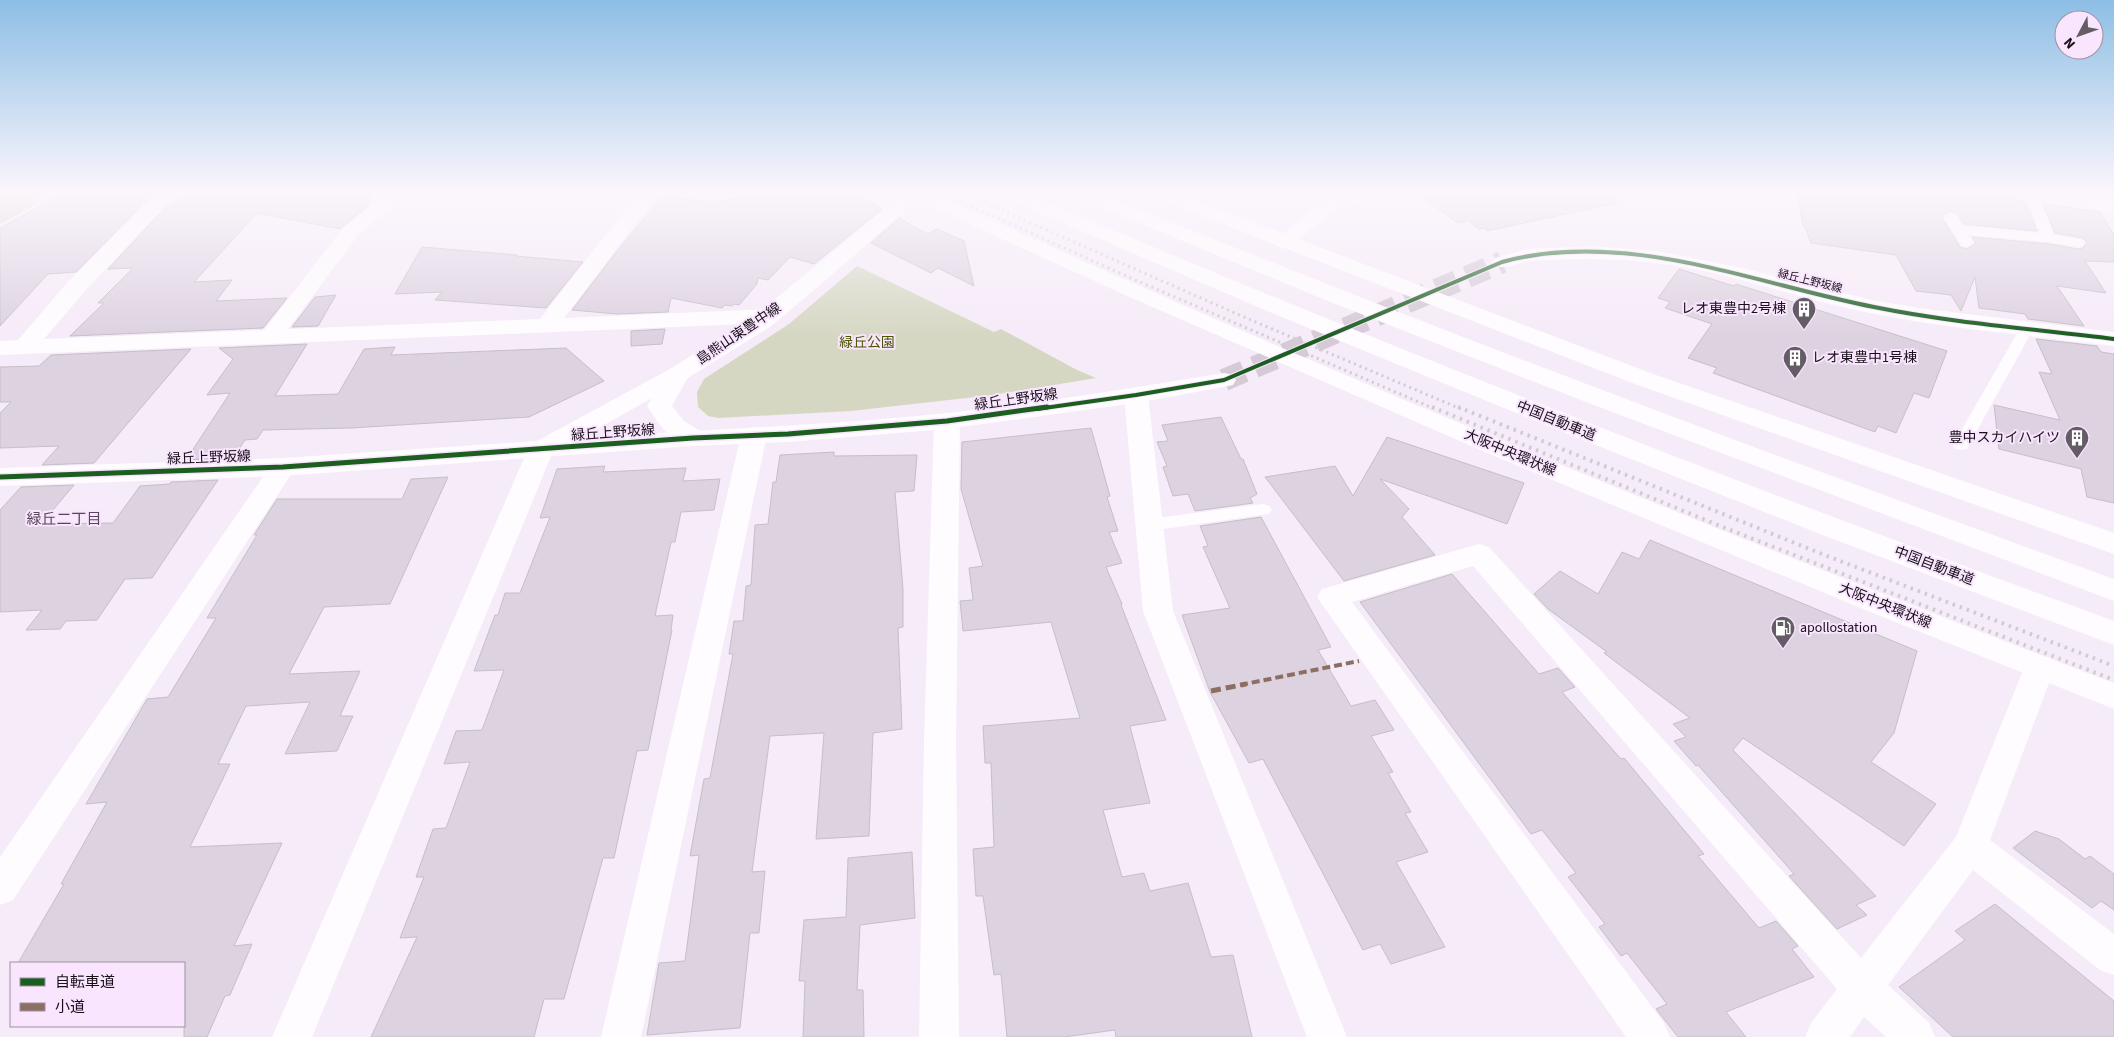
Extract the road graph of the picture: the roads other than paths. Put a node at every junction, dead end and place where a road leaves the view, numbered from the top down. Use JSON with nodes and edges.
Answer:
{"nodes":[{"id":1,"x":122,"y":239,"type":"edge"},
{"id":2,"x":344,"y":239,"type":"edge"},
{"id":3,"x":613,"y":239,"type":"edge"},
{"id":4,"x":859,"y":239,"type":"edge"},
{"id":5,"x":1021,"y":239,"type":"edge"},
{"id":6,"x":1119,"y":239,"type":"edge"},
{"id":7,"x":1195,"y":239,"type":"edge"},
{"id":8,"x":1276,"y":239,"type":"edge"},
{"id":9,"x":1286,"y":239,"type":"edge"},
{"id":10,"x":1965,"y":239,"type":"edge"},
{"id":11,"x":2058,"y":239,"type":"edge"},
{"id":12,"x":1283,"y":242,"type":"junction"},
{"id":13,"x":1967,"y":243,"type":"dead end"},
{"id":14,"x":2078,"y":243,"type":"dead end"},
{"id":15,"x":1502,"y":262,"type":"tunnel mouth"},
{"id":16,"x":770,"y":316,"type":"junction"},
{"id":17,"x":548,"y":324,"type":"junction"},
{"id":18,"x":2027,"y":328,"type":"junction"},
{"id":19,"x":272,"y":336,"type":"junction"},
{"id":20,"x":2114,"y":339,"type":"edge"},
{"id":21,"x":0,"y":348,"type":"edge"},
{"id":22,"x":24,"y":348,"type":"junction"},
{"id":23,"x":678,"y":374,"type":"junction"},
{"id":24,"x":1224,"y":380,"type":"tunnel mouth"},
{"id":25,"x":1136,"y":395,"type":"junction"},
{"id":26,"x":946,"y":421,"type":"junction"},
{"id":27,"x":754,"y":435,"type":"junction"},
{"id":28,"x":693,"y":438,"type":"junction"},
{"id":29,"x":1961,"y":445,"type":"dead end"},
{"id":30,"x":541,"y":449,"type":"junction"},
{"id":31,"x":283,"y":466,"type":"junction"},
{"id":32,"x":3,"y":480,"type":"edge"},
{"id":33,"x":1263,"y":510,"type":"dead end"},
{"id":34,"x":1149,"y":525,"type":"junction"},
{"id":35,"x":2114,"y":544,"type":"edge"},
{"id":36,"x":2114,"y":590,"type":"edge"},
{"id":37,"x":2114,"y":633,"type":"edge"},
{"id":38,"x":2039,"y":667,"type":"junction"},
{"id":39,"x":2114,"y":696,"type":"edge"},
{"id":40,"x":1970,"y":846,"type":"junction"},
{"id":41,"x":0,"y":888,"type":"edge"},
{"id":42,"x":2114,"y":957,"type":"edge"},
{"id":43,"x":1863,"y":989,"type":"junction"},
{"id":44,"x":292,"y":1037,"type":"edge"},
{"id":45,"x":622,"y":1037,"type":"edge"},
{"id":46,"x":939,"y":1037,"type":"edge"},
{"id":47,"x":1326,"y":1037,"type":"edge"},
{"id":48,"x":1650,"y":1037,"type":"edge"},
{"id":49,"x":1825,"y":1037,"type":"edge"},
{"id":50,"x":1915,"y":1037,"type":"edge"}],
"edges":[{"from":1,"to":22,"type":"main road"},
{"from":2,"to":19,"type":"main road"},
{"from":3,"to":17,"type":"main road"},
{"from":4,"to":16,"type":"main road","name":"島熊山東豊中線"},
{"from":5,"to":38,"type":"main road","name":"大阪中央環状線"},
{"from":6,"to":37,"type":"main road","name":"中国自動車道"},
{"from":7,"to":36,"type":"main road"},
{"from":8,"to":12,"type":"main road"},
{"from":9,"to":12,"type":"main road"},
{"from":10,"to":13,"type":"lane"},
{"from":11,"to":14,"type":"lane"},
{"from":12,"to":35,"type":"main road"},
{"from":15,"to":18,"type":"main road","name":"緑丘上野坂線"},
{"from":16,"to":17,"type":"main road"},
{"from":16,"to":23,"type":"main road","name":"島熊山東豊中線"},
{"from":17,"to":19,"type":"main road"},
{"from":18,"to":20,"type":"main road","name":"緑丘上野坂線"},
{"from":18,"to":29,"type":"lane"},
{"from":19,"to":22,"type":"main road"},
{"from":21,"to":22,"type":"main road"},
{"from":23,"to":28,"type":"main road"},
{"from":23,"to":30,"type":"main road","name":"島熊山東豊中線"},
{"from":24,"to":25,"type":"main road","name":"緑丘上野坂線"},
{"from":25,"to":26,"type":"main road","name":"緑丘上野坂線"},
{"from":25,"to":34,"type":"main road"},
{"from":26,"to":27,"type":"main road","name":"緑丘上野坂線"},
{"from":26,"to":46,"type":"main road"},
{"from":27,"to":28,"type":"main road","name":"緑丘上野坂線"},
{"from":27,"to":45,"type":"main road"},
{"from":28,"to":30,"type":"main road","name":"緑丘上野坂線"},
{"from":30,"to":31,"type":"main road","name":"緑丘上野坂線"},
{"from":30,"to":44,"type":"main road"},
{"from":31,"to":32,"type":"main road","name":"緑丘上野坂線"},
{"from":31,"to":41,"type":"main road"},
{"from":33,"to":34,"type":"lane"},
{"from":34,"to":47,"type":"main road"},
{"from":38,"to":39,"type":"main road","name":"大阪中央環状線"},
{"from":38,"to":40,"type":"main road"},
{"from":40,"to":42,"type":"main road"},
{"from":40,"to":43,"type":"main road"},
{"from":43,"to":48,"type":"main road"},
{"from":43,"to":49,"type":"main road"},
{"from":43,"to":50,"type":"main road"}]}
